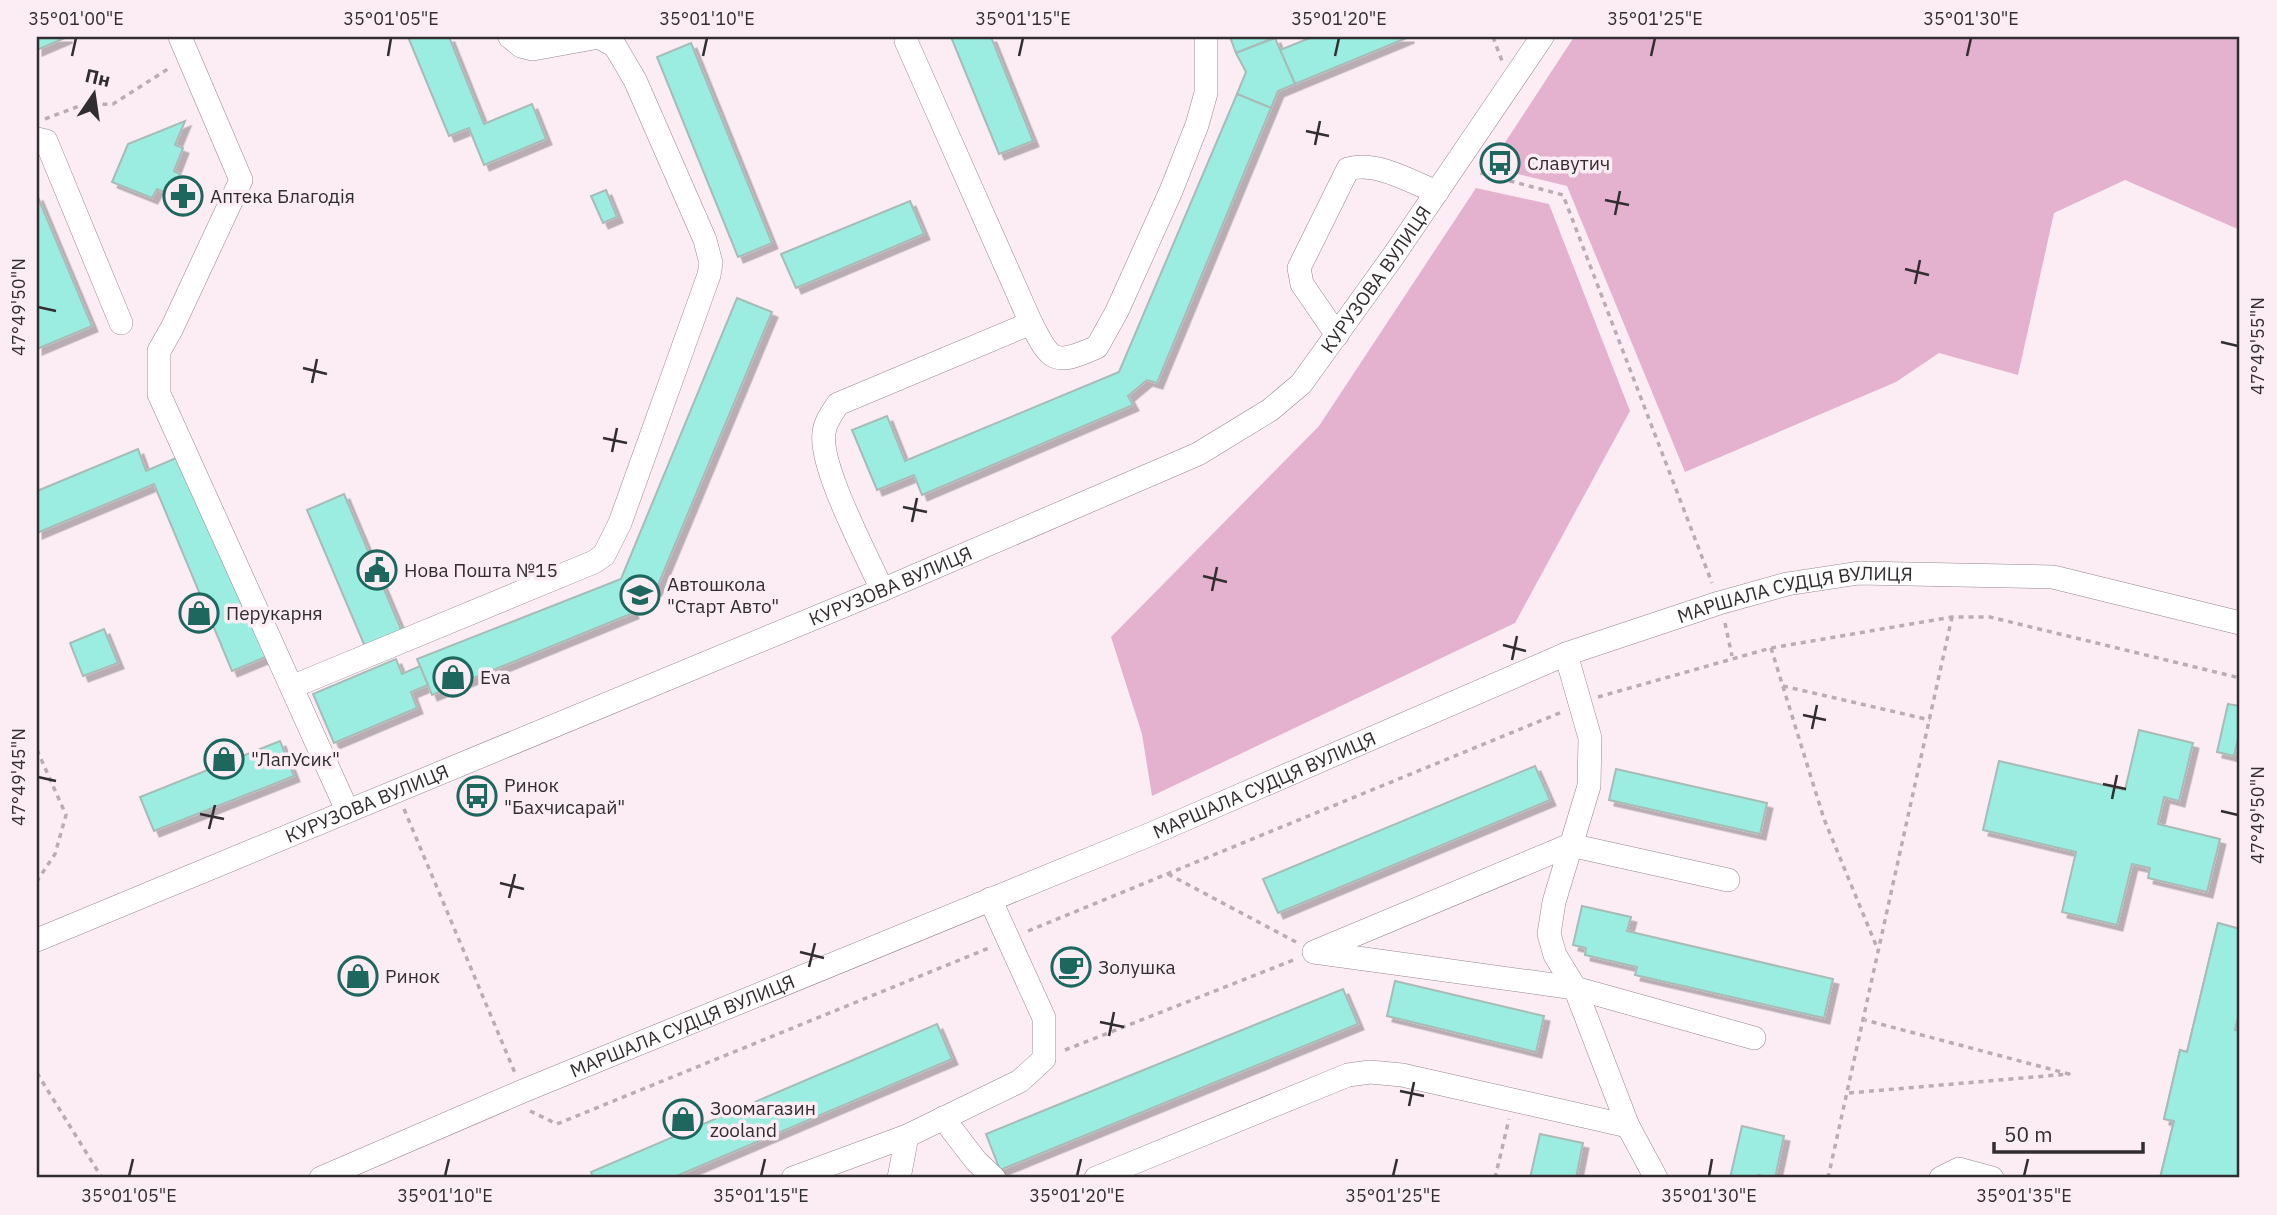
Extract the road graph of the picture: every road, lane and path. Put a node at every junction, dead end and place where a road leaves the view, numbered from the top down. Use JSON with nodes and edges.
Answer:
{"nodes":[{"id":1,"x":510,"y":37,"type":"edge"},
{"id":2,"x":1206,"y":37,"type":"edge"},
{"id":3,"x":1493,"y":37,"type":"edge"},
{"id":4,"x":1542,"y":37,"type":"edge"},
{"id":5,"x":906,"y":41,"type":"dead end"},
{"id":6,"x":185,"y":46,"type":"edge"},
{"id":7,"x":1510,"y":83,"type":"junction"},
{"id":8,"x":37,"y":123,"type":"edge"},
{"id":9,"x":37,"y":139,"type":"edge"},
{"id":10,"x":1484,"y":160,"type":"dead end"},
{"id":11,"x":1437,"y":191,"type":"junction"},
{"id":12,"x":121,"y":323,"type":"dead end"},
{"id":13,"x":1031,"y":323,"type":"junction"},
{"id":14,"x":1337,"y":335,"type":"junction"},
{"id":15,"x":882,"y":590,"type":"junction"},
{"id":16,"x":1719,"y":603,"type":"junction"},
{"id":17,"x":2240,"y":624,"type":"edge"},
{"id":18,"x":1771,"y":648,"type":"dead end"},
{"id":19,"x":1566,"y":654,"type":"junction"},
{"id":20,"x":1732,"y":657,"type":"dead end"},
{"id":21,"x":2240,"y":678,"type":"edge"},
{"id":22,"x":294,"y":686,"type":"junction"},
{"id":23,"x":1783,"y":686,"type":"junction"},
{"id":24,"x":1930,"y":720,"type":"junction"},
{"id":25,"x":37,"y":750,"type":"edge"},
{"id":26,"x":347,"y":810,"type":"junction"},
{"id":27,"x":1570,"y":845,"type":"junction"},
{"id":28,"x":1168,"y":874,"type":"dead end"},
{"id":29,"x":1728,"y":880,"type":"dead end"},
{"id":30,"x":37,"y":881,"type":"edge"},
{"id":31,"x":990,"y":899,"type":"junction"},
{"id":32,"x":37,"y":940,"type":"edge"},
{"id":33,"x":1314,"y":952,"type":"junction"},
{"id":34,"x":1879,"y":952,"type":"junction"},
{"id":35,"x":1575,"y":988,"type":"junction"},
{"id":36,"x":1864,"y":1020,"type":"junction"},
{"id":37,"x":1754,"y":1038,"type":"dead end"},
{"id":38,"x":1044,"y":1059,"type":"junction"},
{"id":39,"x":37,"y":1073,"type":"edge"},
{"id":40,"x":1849,"y":1093,"type":"junction"},
{"id":41,"x":1514,"y":1100,"type":"junction"},
{"id":42,"x":943,"y":1118,"type":"junction"},
{"id":43,"x":1628,"y":1126,"type":"junction"},
{"id":44,"x":907,"y":1136,"type":"junction"},
{"id":45,"x":102,"y":1178,"type":"edge"},
{"id":46,"x":321,"y":1178,"type":"edge"},
{"id":47,"x":793,"y":1178,"type":"edge"},
{"id":48,"x":899,"y":1178,"type":"edge"},
{"id":49,"x":994,"y":1178,"type":"edge"},
{"id":50,"x":1096,"y":1178,"type":"edge"},
{"id":51,"x":1495,"y":1178,"type":"edge"},
{"id":52,"x":1656,"y":1178,"type":"edge"},
{"id":53,"x":1828,"y":1178,"type":"edge"},
{"id":54,"x":1941,"y":1178,"type":"edge"},
{"id":55,"x":1992,"y":1178,"type":"edge"}],
"edges":[{"from":1,"to":22,"type":"street"},
{"from":2,"to":13,"type":"street"},
{"from":3,"to":7,"type":"path"},
{"from":4,"to":7,"type":"street","name":"КУРУЗОВА ВУЛИЦЯ"},
{"from":5,"to":13,"type":"street"},
{"from":6,"to":8,"type":"path"},
{"from":6,"to":22,"type":"street"},
{"from":7,"to":11,"type":"street","name":"КУРУЗОВА ВУЛИЦЯ"},
{"from":9,"to":12,"type":"street"},
{"from":10,"to":16,"type":"path"},
{"from":11,"to":14,"type":"street","name":"КУРУЗОВА ВУЛИЦЯ"},
{"from":11,"to":14,"type":"street"},
{"from":13,"to":15,"type":"street"},
{"from":14,"to":15,"type":"street","name":"КУРУЗОВА ВУЛИЦЯ"},
{"from":15,"to":26,"type":"street","name":"КУРУЗОВА ВУЛИЦЯ"},
{"from":16,"to":17,"type":"street","name":"МАРШАЛА СУДЦЯ ВУЛИЦЯ"},
{"from":16,"to":19,"type":"street","name":"МАРШАЛА СУДЦЯ ВУЛИЦЯ"},
{"from":16,"to":20,"type":"path"},
{"from":18,"to":23,"type":"path"},
{"from":19,"to":27,"type":"street"},
{"from":19,"to":31,"type":"street","name":"МАРШАЛА СУДЦЯ ВУЛИЦЯ"},
{"from":21,"to":24,"type":"path"},
{"from":22,"to":26,"type":"street"},
{"from":23,"to":24,"type":"path"},
{"from":23,"to":34,"type":"path"},
{"from":24,"to":34,"type":"path"},
{"from":25,"to":30,"type":"path"},
{"from":26,"to":32,"type":"street","name":"КУРУЗОВА ВУЛИЦЯ"},
{"from":27,"to":29,"type":"street"},
{"from":27,"to":33,"type":"street"},
{"from":27,"to":35,"type":"street"},
{"from":28,"to":33,"type":"path"},
{"from":31,"to":38,"type":"street"},
{"from":31,"to":46,"type":"street","name":"МАРШАЛА СУДЦЯ ВУЛИЦЯ"},
{"from":33,"to":35,"type":"street"},
{"from":33,"to":38,"type":"path"},
{"from":34,"to":36,"type":"path"},
{"from":35,"to":37,"type":"street"},
{"from":35,"to":43,"type":"street"},
{"from":36,"to":40,"type":"path"},
{"from":36,"to":40,"type":"path"},
{"from":38,"to":42,"type":"street"},
{"from":39,"to":45,"type":"path"},
{"from":40,"to":53,"type":"path"},
{"from":41,"to":43,"type":"street"},
{"from":41,"to":50,"type":"street"},
{"from":41,"to":51,"type":"path"},
{"from":42,"to":44,"type":"street"},
{"from":42,"to":49,"type":"street"},
{"from":43,"to":52,"type":"street"},
{"from":44,"to":47,"type":"street"},
{"from":44,"to":48,"type":"street"},
{"from":54,"to":55,"type":"street"}]}
